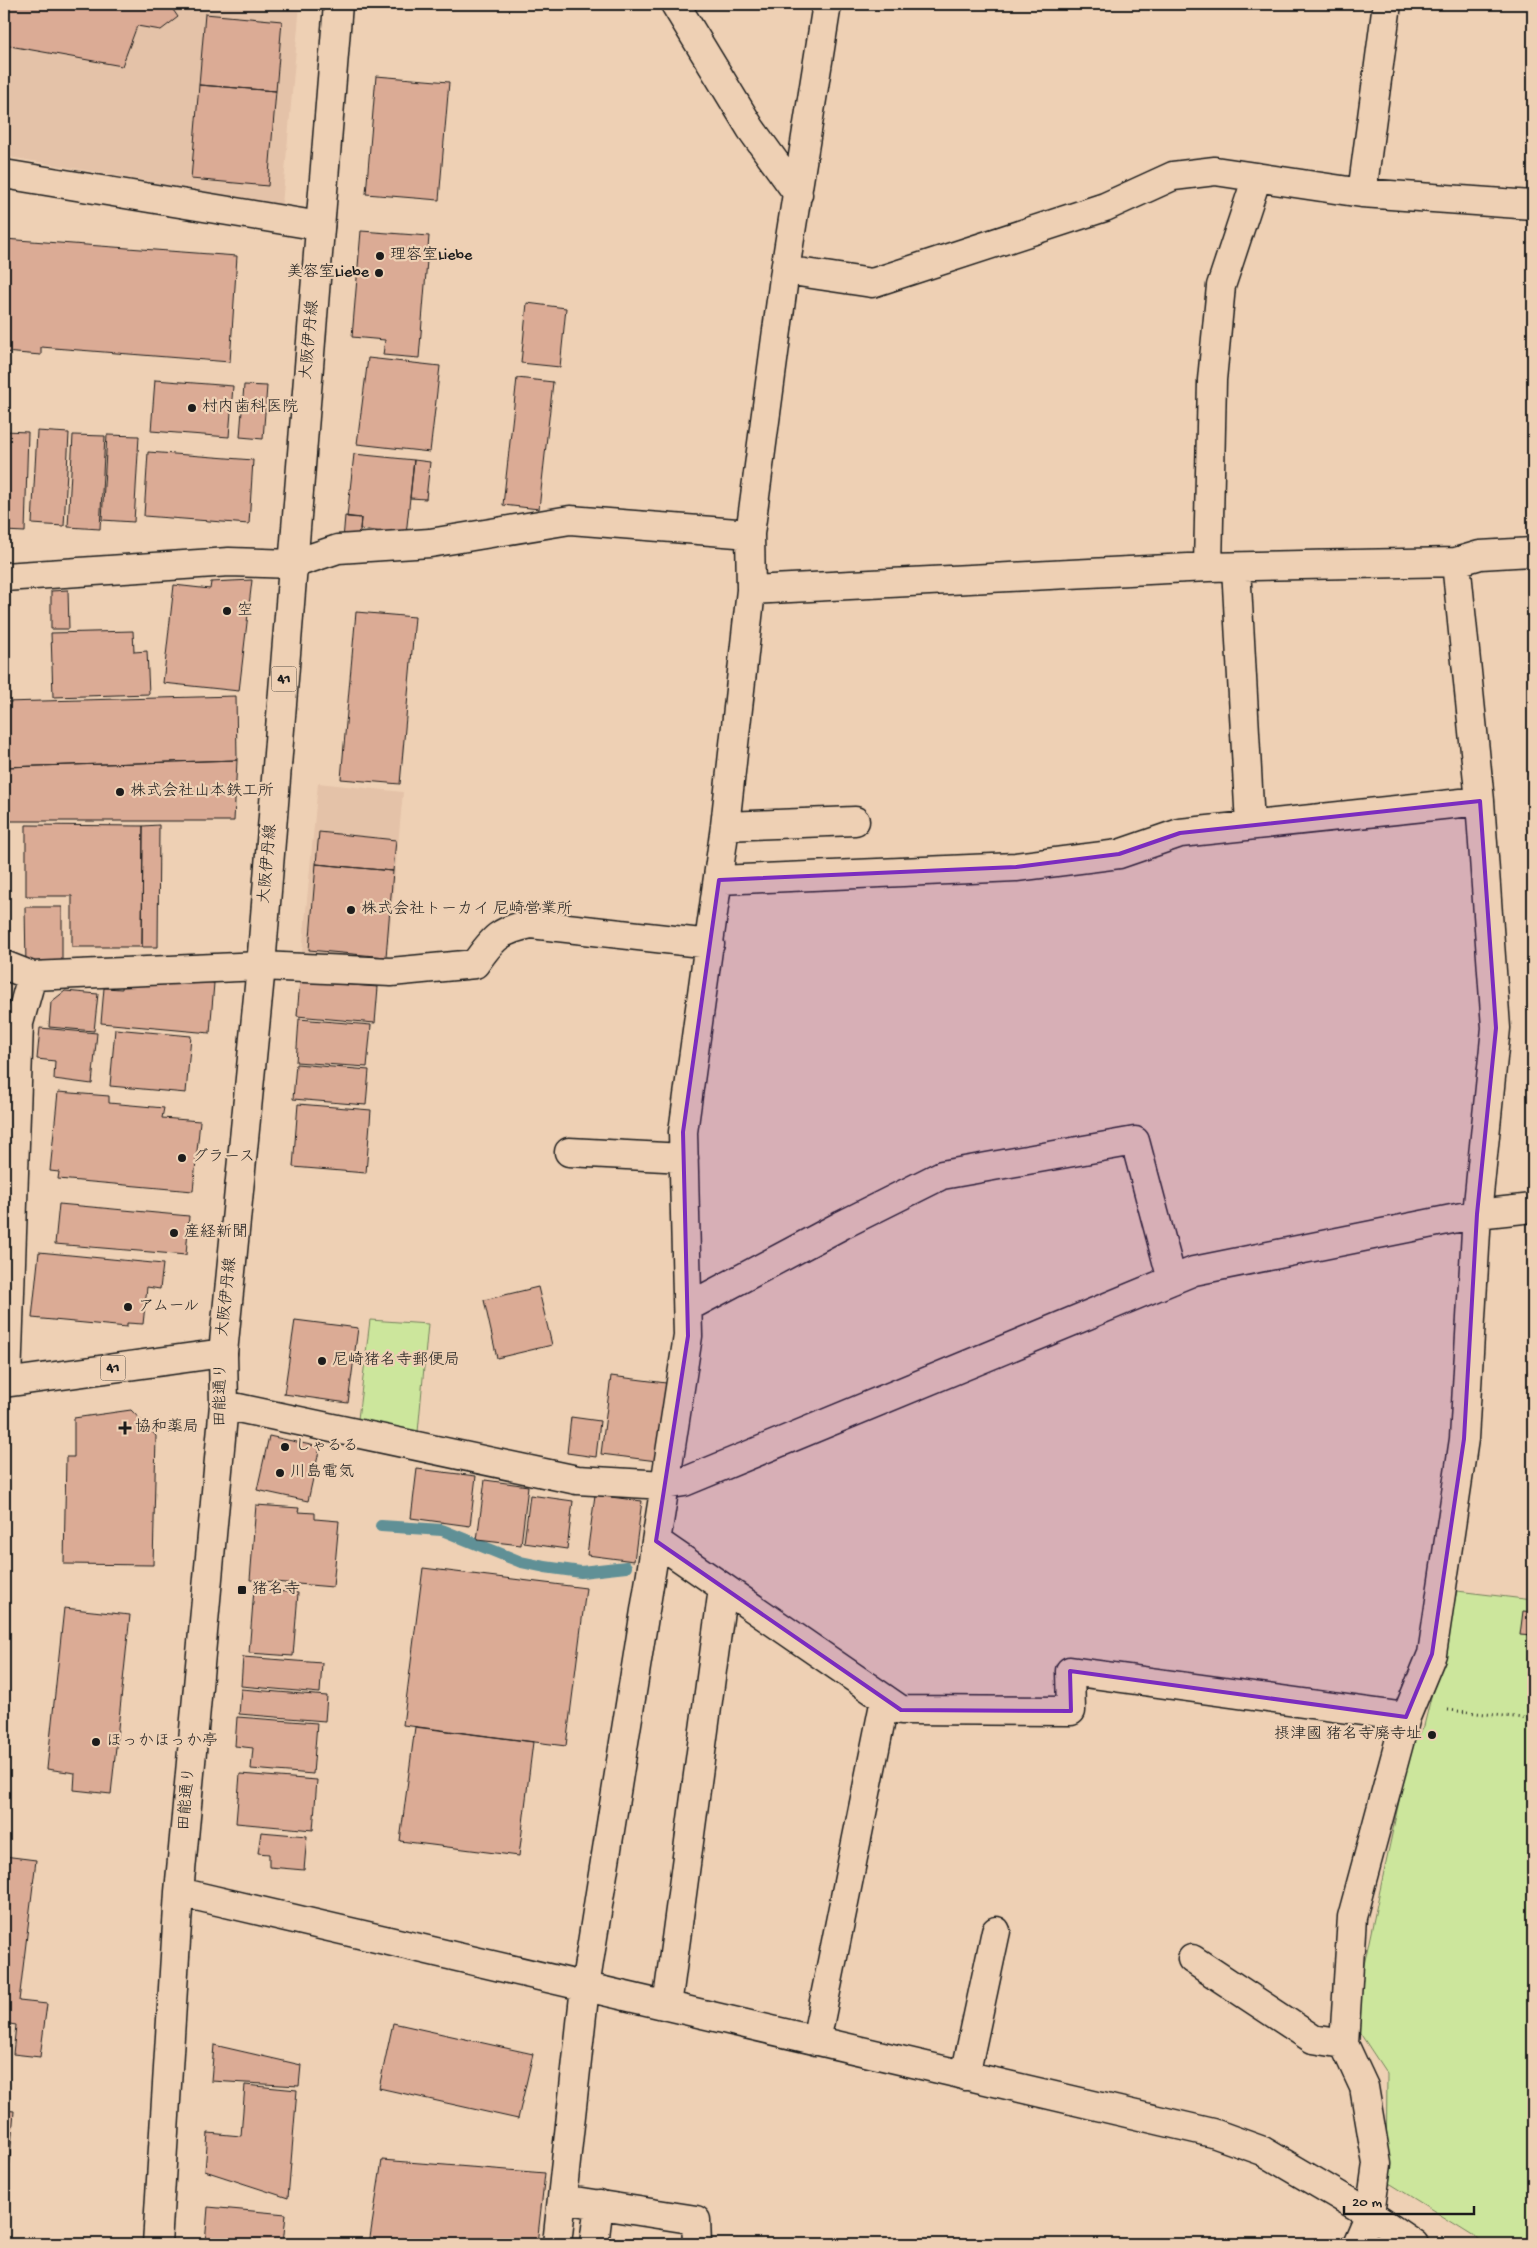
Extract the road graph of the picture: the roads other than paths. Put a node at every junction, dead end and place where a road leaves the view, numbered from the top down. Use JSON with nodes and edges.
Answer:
{"nodes":[{"id":1,"x":338,"y":4,"type":"edge"},
{"id":2,"x":675,"y":4,"type":"edge"},
{"id":3,"x":827,"y":4,"type":"edge"},
{"id":4,"x":1387,"y":4,"type":"edge"},
{"id":5,"x":4,"y":174,"type":"edge"},
{"id":6,"x":1256,"y":177,"type":"junction"},
{"id":7,"x":1362,"y":193,"type":"junction"},
{"id":8,"x":798,"y":194,"type":"junction"},
{"id":9,"x":1533,"y":205,"type":"edge"},
{"id":10,"x":320,"y":226,"type":"junction"},
{"id":11,"x":785,"y":270,"type":"junction"},
{"id":12,"x":750,"y":534,"type":"junction"},
{"id":13,"x":1533,"y":552,"type":"edge"},
{"id":14,"x":1456,"y":562,"type":"junction"},
{"id":15,"x":293,"y":564,"type":"junction"},
{"id":16,"x":1208,"y":567,"type":"junction"},
{"id":17,"x":1236,"y":567,"type":"junction"},
{"id":18,"x":4,"y":577,"type":"edge"},
{"id":19,"x":751,"y":590,"type":"junction"},
{"id":20,"x":1480,"y":801,"type":"junction"},
{"id":21,"x":856,"y":822,"type":"dead end"},
{"id":22,"x":1250,"y":825,"type":"junction"},
{"id":23,"x":725,"y":826,"type":"junction"},
{"id":24,"x":719,"y":880,"type":"junction"},
{"id":25,"x":710,"y":944,"type":"junction"},
{"id":26,"x":4,"y":965,"type":"edge"},
{"id":27,"x":261,"y":966,"type":"junction"},
{"id":28,"x":32,"y":976,"type":"junction"},
{"id":29,"x":569,"y":1152,"type":"dead end"},
{"id":30,"x":684,"y":1158,"type":"junction"},
{"id":31,"x":1533,"y":1208,"type":"edge"},
{"id":32,"x":1477,"y":1214,"type":"junction"},
{"id":33,"x":1172,"y":1280,"type":"junction"},
{"id":34,"x":688,"y":1307,"type":"junction"},
{"id":35,"x":223,"y":1353,"type":"junction"},
{"id":36,"x":5,"y":1382,"type":"edge"},
{"id":37,"x":224,"y":1405,"type":"junction"},
{"id":38,"x":665,"y":1486,"type":"junction"},
{"id":39,"x":656,"y":1542,"type":"junction"},
{"id":40,"x":723,"y":1588,"type":"junction"},
{"id":41,"x":885,"y":1699,"type":"junction"},
{"id":42,"x":1406,"y":1717,"type":"junction"},
{"id":43,"x":179,"y":1892,"type":"junction"},
{"id":44,"x":996,"y":1931,"type":"dead end"},
{"id":45,"x":1192,"y":1959,"type":"dead end"},
{"id":46,"x":585,"y":1987,"type":"junction"},
{"id":47,"x":667,"y":2006,"type":"junction"},
{"id":48,"x":816,"y":2041,"type":"junction"},
{"id":49,"x":1344,"y":2044,"type":"junction"},
{"id":50,"x":965,"y":2076,"type":"junction"},
{"id":51,"x":562,"y":2199,"type":"junction"},
{"id":52,"x":599,"y":2204,"type":"junction"},
{"id":53,"x":1370,"y":2214,"type":"junction"},
{"id":54,"x":157,"y":2244,"type":"edge"},
{"id":55,"x":557,"y":2244,"type":"edge"},
{"id":56,"x":594,"y":2244,"type":"edge"},
{"id":57,"x":697,"y":2244,"type":"edge"},
{"id":58,"x":1356,"y":2244,"type":"edge"},
{"id":59,"x":1414,"y":2244,"type":"edge"}],
"edges":[{"from":1,"to":10,"type":"street","name":"大阪伊丹線","number":"41"},
{"from":2,"to":8,"type":"street"},
{"from":3,"to":8,"type":"street"},
{"from":4,"to":7,"type":"street"},
{"from":5,"to":10,"type":"street"},
{"from":6,"to":7,"type":"street"},
{"from":6,"to":11,"type":"street"},
{"from":6,"to":16,"type":"street"},
{"from":7,"to":9,"type":"street"},
{"from":8,"to":11,"type":"street"},
{"from":10,"to":15,"type":"street","name":"大阪伊丹線","number":"41"},
{"from":11,"to":12,"type":"street"},
{"from":12,"to":15,"type":"street"},
{"from":12,"to":19,"type":"street"},
{"from":13,"to":14,"type":"street"},
{"from":14,"to":17,"type":"street"},
{"from":14,"to":20,"type":"street"},
{"from":15,"to":18,"type":"street"},
{"from":15,"to":27,"type":"street","name":"大阪伊丹線","number":"41"},
{"from":16,"to":17,"type":"street"},
{"from":16,"to":19,"type":"street"},
{"from":17,"to":22,"type":"street"},
{"from":19,"to":23,"type":"street"},
{"from":20,"to":22,"type":"street"},
{"from":20,"to":32,"type":"street"},
{"from":21,"to":23,"type":"street"},
{"from":22,"to":24,"type":"street"},
{"from":23,"to":24,"type":"street"},
{"from":24,"to":25,"type":"street"},
{"from":25,"to":27,"type":"street"},
{"from":25,"to":30,"type":"street"},
{"from":26,"to":28,"type":"street"},
{"from":27,"to":28,"type":"street"},
{"from":27,"to":35,"type":"street","name":"大阪伊丹線","number":"41"},
{"from":28,"to":36,"type":"street"},
{"from":29,"to":30,"type":"street"},
{"from":30,"to":34,"type":"street"},
{"from":31,"to":32,"type":"street"},
{"from":32,"to":33,"type":"street"},
{"from":32,"to":42,"type":"street"},
{"from":33,"to":34,"type":"street"},
{"from":33,"to":38,"type":"street"},
{"from":34,"to":38,"type":"street"},
{"from":35,"to":36,"type":"street","name":"大阪伊丹線","number":"41"},
{"from":35,"to":37,"type":"street","name":"田能通り"},
{"from":37,"to":38,"type":"street"},
{"from":37,"to":43,"type":"street","name":"田能通り"},
{"from":38,"to":39,"type":"street"},
{"from":39,"to":40,"type":"street"},
{"from":39,"to":46,"type":"street"},
{"from":40,"to":41,"type":"street"},
{"from":40,"to":47,"type":"street"},
{"from":41,"to":42,"type":"street"},
{"from":41,"to":48,"type":"street"},
{"from":42,"to":49,"type":"street"},
{"from":43,"to":46,"type":"street"},
{"from":43,"to":54,"type":"street","name":"田能通り"},
{"from":44,"to":50,"type":"street"},
{"from":45,"to":49,"type":"street"},
{"from":46,"to":47,"type":"street"},
{"from":46,"to":51,"type":"street"},
{"from":47,"to":48,"type":"street"},
{"from":48,"to":50,"type":"street"},
{"from":49,"to":53,"type":"street"},
{"from":50,"to":53,"type":"street"},
{"from":51,"to":52,"type":"street"},
{"from":51,"to":55,"type":"street"},
{"from":52,"to":56,"type":"street"},
{"from":52,"to":57,"type":"street"},
{"from":53,"to":58,"type":"street"},
{"from":53,"to":59,"type":"street"}]}
